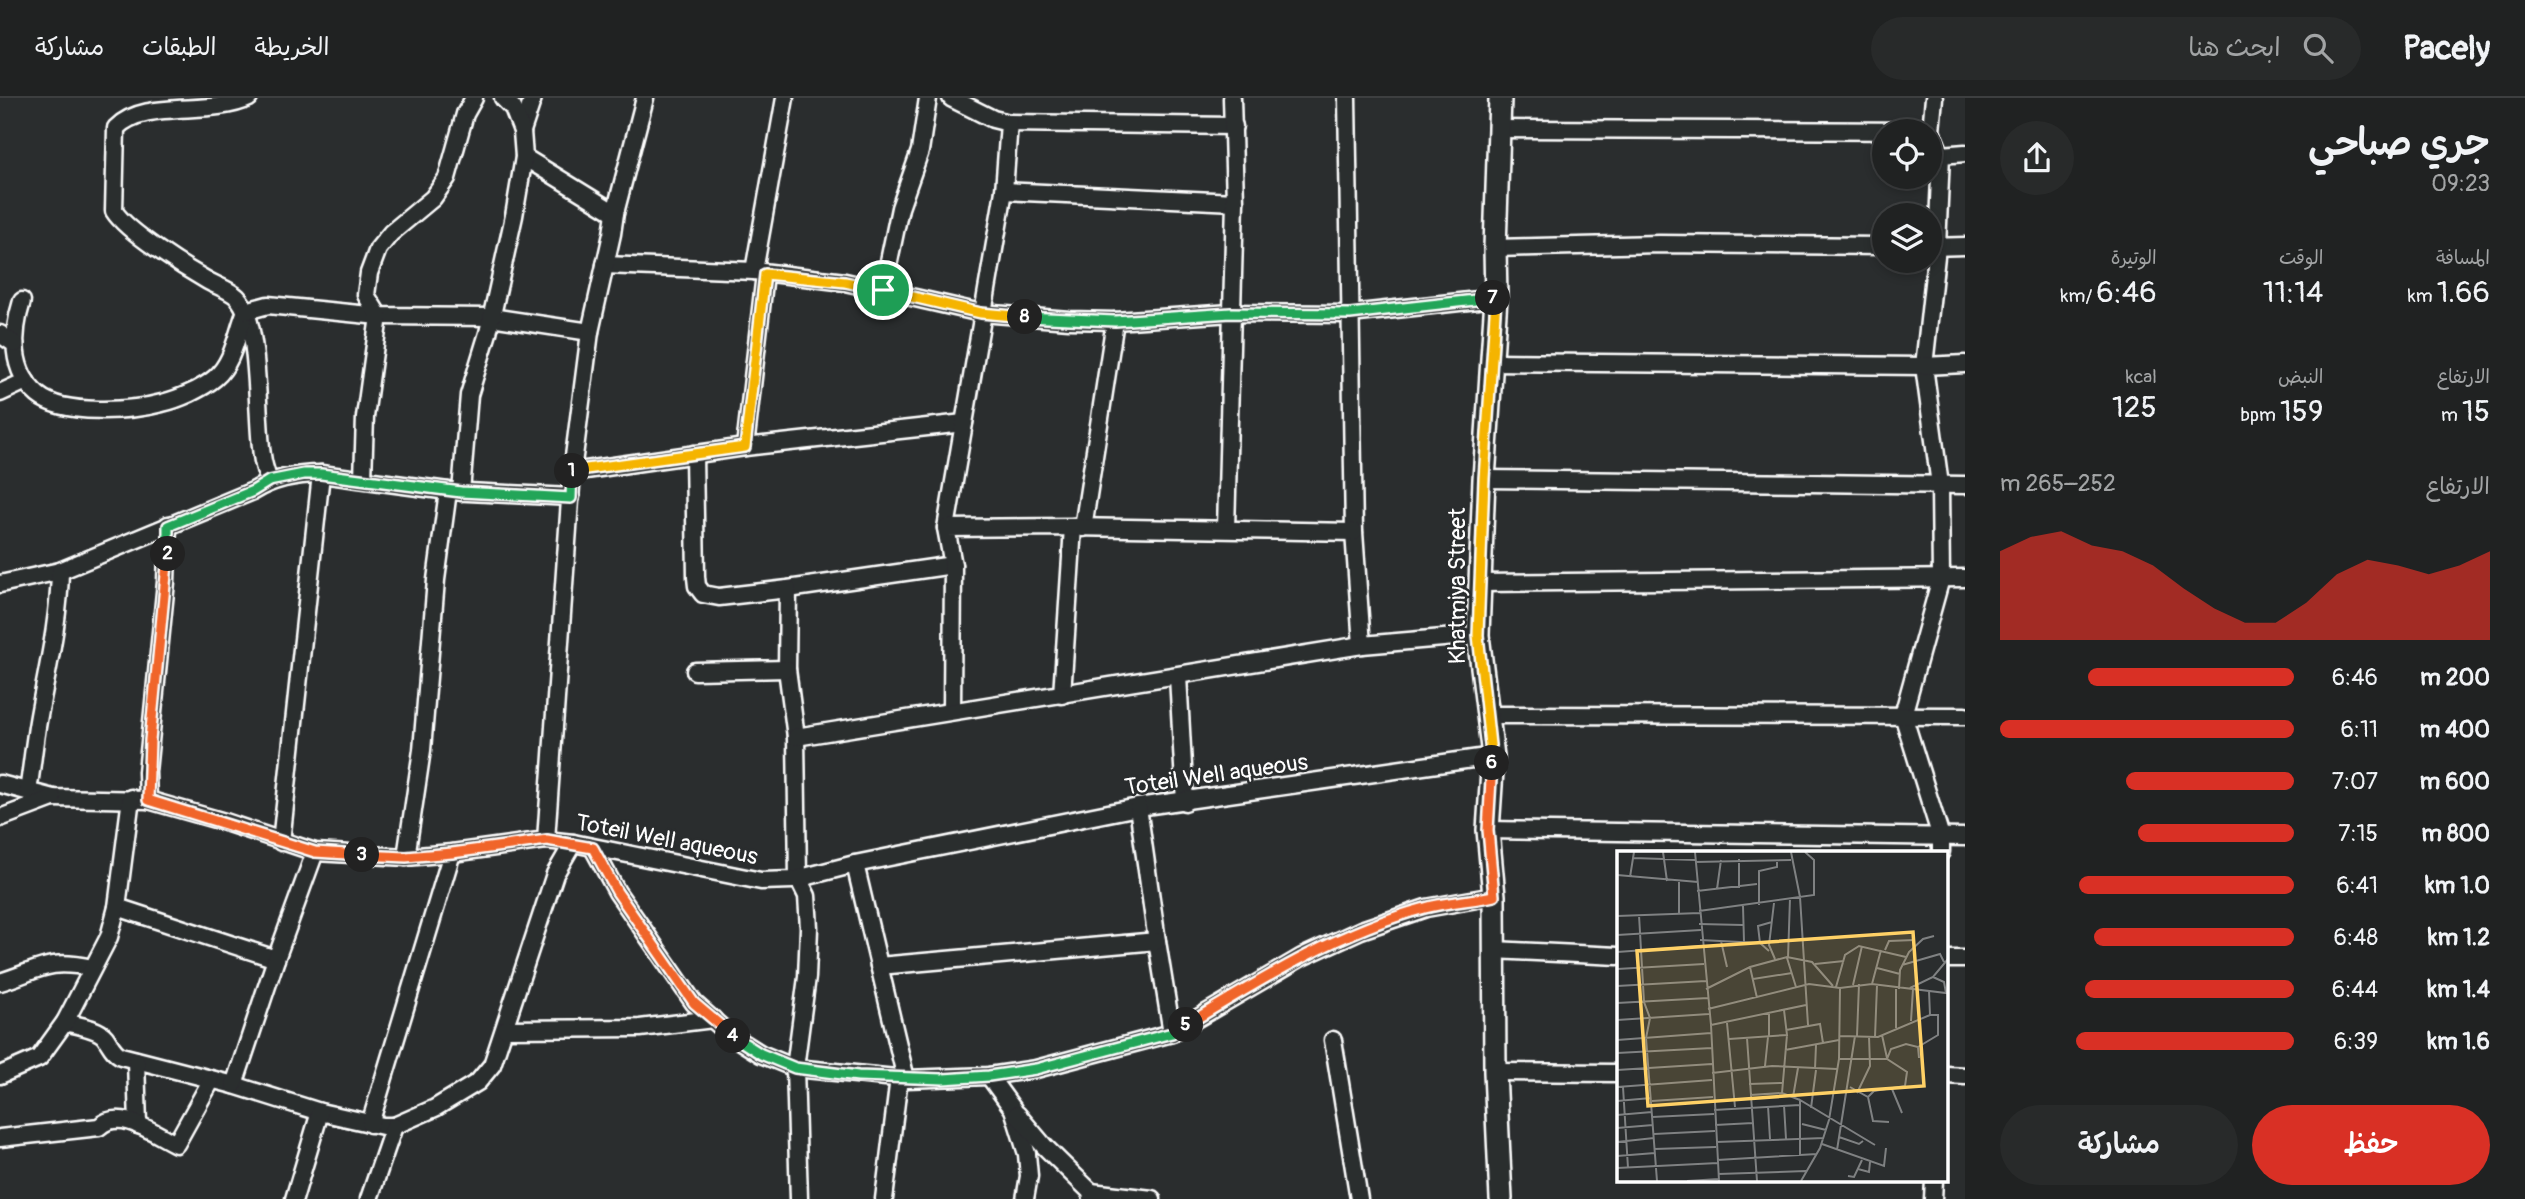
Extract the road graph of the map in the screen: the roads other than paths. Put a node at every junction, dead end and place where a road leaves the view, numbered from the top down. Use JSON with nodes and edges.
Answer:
{"nodes":[{"id":1,"x":249,"y":98,"type":"edge"},
{"id":2,"x":474,"y":98,"type":"edge"},
{"id":3,"x":503,"y":98,"type":"edge"},
{"id":4,"x":533,"y":98,"type":"edge"},
{"id":5,"x":645,"y":98,"type":"edge"},
{"id":6,"x":785,"y":98,"type":"edge"},
{"id":7,"x":928,"y":98,"type":"edge"},
{"id":8,"x":951,"y":98,"type":"edge"},
{"id":9,"x":1232,"y":98,"type":"edge"},
{"id":10,"x":1347,"y":98,"type":"edge"},
{"id":11,"x":1500,"y":98,"type":"edge"},
{"id":12,"x":1934,"y":98,"type":"edge"},
{"id":13,"x":230,"y":100,"type":"edge"},
{"id":14,"x":1932,"y":119,"type":"edge"},
{"id":15,"x":1009,"y":123,"type":"junction"},
{"id":16,"x":1234,"y":126,"type":"junction"},
{"id":17,"x":1500,"y":129,"type":"junction"},
{"id":18,"x":522,"y":131,"type":"junction"},
{"id":19,"x":1872,"y":131,"type":"edge"},
{"id":20,"x":1965,"y":153,"type":"edge"},
{"id":21,"x":1942,"y":155,"type":"edge"},
{"id":22,"x":524,"y":158,"type":"junction"},
{"id":23,"x":1003,"y":191,"type":"junction"},
{"id":24,"x":1235,"y":201,"type":"junction"},
{"id":25,"x":615,"y":213,"type":"junction"},
{"id":26,"x":1872,"y":246,"type":"edge"},
{"id":27,"x":1965,"y":246,"type":"edge"},
{"id":28,"x":1942,"y":247,"type":"edge"},
{"id":29,"x":1495,"y":248,"type":"junction"},
{"id":30,"x":605,"y":265,"type":"junction"},
{"id":31,"x":759,"y":272,"type":"junction"},
{"id":32,"x":1932,"y":273,"type":"edge"},
{"id":33,"x":883,"y":290,"type":"junction"},
{"id":34,"x":1496,"y":298,"type":"junction"},
{"id":35,"x":22,"y":301,"type":"dead end"},
{"id":36,"x":246,"y":311,"type":"junction"},
{"id":37,"x":981,"y":313,"type":"junction"},
{"id":38,"x":1231,"y":313,"type":"junction"},
{"id":39,"x":1350,"y":314,"type":"junction"},
{"id":40,"x":379,"y":316,"type":"junction"},
{"id":41,"x":491,"y":317,"type":"junction"},
{"id":42,"x":1115,"y":321,"type":"junction"},
{"id":43,"x":590,"y":332,"type":"junction"},
{"id":44,"x":0,"y":334,"type":"edge"},
{"id":45,"x":15,"y":344,"type":"junction"},
{"id":46,"x":1493,"y":362,"type":"junction"},
{"id":47,"x":1965,"y":364,"type":"edge"},
{"id":48,"x":1924,"y":366,"type":"junction"},
{"id":49,"x":26,"y":381,"type":"junction"},
{"id":50,"x":0,"y":393,"type":"edge"},
{"id":51,"x":964,"y":423,"type":"junction"},
{"id":52,"x":745,"y":447,"type":"junction"},
{"id":53,"x":694,"y":454,"type":"junction"},
{"id":54,"x":572,"y":471,"type":"junction"},
{"id":55,"x":321,"y":474,"type":"junction"},
{"id":56,"x":1484,"y":479,"type":"junction"},
{"id":57,"x":363,"y":480,"type":"junction"},
{"id":58,"x":269,"y":481,"type":"junction"},
{"id":59,"x":1940,"y":485,"type":"junction"},
{"id":60,"x":1965,"y":485,"type":"edge"},
{"id":61,"x":454,"y":491,"type":"junction"},
{"id":62,"x":571,"y":498,"type":"junction"},
{"id":63,"x":168,"y":526,"type":"junction"},
{"id":64,"x":1078,"y":527,"type":"junction"},
{"id":65,"x":946,"y":528,"type":"junction"},
{"id":66,"x":1226,"y":529,"type":"junction"},
{"id":67,"x":1354,"y":532,"type":"junction"},
{"id":68,"x":953,"y":565,"type":"junction"},
{"id":69,"x":60,"y":570,"type":"junction"},
{"id":70,"x":1941,"y":578,"type":"junction"},
{"id":71,"x":1965,"y":578,"type":"edge"},
{"id":72,"x":1479,"y":583,"type":"junction"},
{"id":73,"x":0,"y":584,"type":"edge"},
{"id":74,"x":788,"y":589,"type":"junction"},
{"id":75,"x":1478,"y":635,"type":"junction"},
{"id":76,"x":1362,"y":645,"type":"junction"},
{"id":77,"x":787,"y":669,"type":"junction"},
{"id":78,"x":695,"y":671,"type":"dead end"},
{"id":79,"x":1178,"y":676,"type":"junction"},
{"id":80,"x":1062,"y":695,"type":"junction"},
{"id":81,"x":952,"y":710,"type":"junction"},
{"id":82,"x":1486,"y":715,"type":"junction"},
{"id":83,"x":1903,"y":715,"type":"junction"},
{"id":84,"x":1965,"y":716,"type":"edge"},
{"id":85,"x":796,"y":737,"type":"junction"},
{"id":86,"x":1493,"y":756,"type":"junction"},
{"id":87,"x":0,"y":785,"type":"edge"},
{"id":88,"x":28,"y":791,"type":"junction"},
{"id":89,"x":53,"y":798,"type":"junction"},
{"id":90,"x":139,"y":799,"type":"junction"},
{"id":91,"x":1185,"y":802,"type":"junction"},
{"id":92,"x":1138,"y":807,"type":"junction"},
{"id":93,"x":0,"y":818,"type":"edge"},
{"id":94,"x":1488,"y":830,"type":"junction"},
{"id":95,"x":1965,"y":837,"type":"edge"},
{"id":96,"x":547,"y":840,"type":"junction"},
{"id":97,"x":281,"y":842,"type":"junction"},
{"id":98,"x":573,"y":843,"type":"junction"},
{"id":99,"x":1941,"y":845,"type":"edge"},
{"id":100,"x":593,"y":848,"type":"junction"},
{"id":101,"x":315,"y":852,"type":"junction"},
{"id":102,"x":452,"y":853,"type":"junction"},
{"id":103,"x":406,"y":857,"type":"junction"},
{"id":104,"x":855,"y":864,"type":"junction"},
{"id":105,"x":798,"y":878,"type":"junction"},
{"id":106,"x":1494,"y":896,"type":"junction"},
{"id":107,"x":117,"y":907,"type":"junction"},
{"id":108,"x":1157,"y":942,"type":"junction"},
{"id":109,"x":1494,"y":950,"type":"junction"},
{"id":110,"x":1617,"y":956,"type":"edge"},
{"id":111,"x":276,"y":959,"type":"junction"},
{"id":112,"x":879,"y":965,"type":"junction"},
{"id":113,"x":92,"y":968,"type":"junction"},
{"id":114,"x":0,"y":982,"type":"edge"},
{"id":115,"x":713,"y":1019,"type":"junction"},
{"id":116,"x":65,"y":1022,"type":"junction"},
{"id":117,"x":505,"y":1030,"type":"junction"},
{"id":118,"x":1172,"y":1033,"type":"junction"},
{"id":119,"x":1333,"y":1040,"type":"dead end"},
{"id":120,"x":136,"y":1060,"type":"junction"},
{"id":121,"x":795,"y":1068,"type":"junction"},
{"id":122,"x":1495,"y":1072,"type":"junction"},
{"id":123,"x":1617,"y":1073,"type":"edge"},
{"id":124,"x":989,"y":1076,"type":"junction"},
{"id":125,"x":1,"y":1078,"type":"edge"},
{"id":126,"x":902,"y":1078,"type":"junction"},
{"id":127,"x":211,"y":1081,"type":"junction"},
{"id":128,"x":234,"y":1085,"type":"junction"},
{"id":129,"x":1013,"y":1110,"type":"junction"},
{"id":130,"x":320,"y":1112,"type":"junction"},
{"id":131,"x":370,"y":1124,"type":"junction"},
{"id":132,"x":138,"y":1125,"type":"junction"},
{"id":133,"x":394,"y":1126,"type":"junction"},
{"id":134,"x":0,"y":1138,"type":"edge"},
{"id":135,"x":1091,"y":1196,"type":"edge"},
{"id":136,"x":294,"y":1199,"type":"edge"},
{"id":137,"x":369,"y":1199,"type":"edge"},
{"id":138,"x":799,"y":1199,"type":"edge"},
{"id":139,"x":884,"y":1199,"type":"edge"},
{"id":140,"x":1025,"y":1199,"type":"edge"},
{"id":141,"x":1152,"y":1199,"type":"edge"},
{"id":142,"x":1359,"y":1199,"type":"edge"},
{"id":143,"x":1501,"y":1199,"type":"edge"}],
"edges":[{"from":1,"to":13,"type":"street"},
{"from":2,"to":40,"type":"street"},
{"from":3,"to":18,"type":"street"},
{"from":4,"to":18,"type":"street"},
{"from":5,"to":25,"type":"street"},
{"from":6,"to":31,"type":"street"},
{"from":7,"to":33,"type":"street"},
{"from":8,"to":15,"type":"street"},
{"from":9,"to":16,"type":"street"},
{"from":10,"to":39,"type":"street"},
{"from":11,"to":17,"type":"street","name":"Khatmiya Street"},
{"from":12,"to":14,"type":"street"},
{"from":13,"to":36,"type":"street"},
{"from":15,"to":16,"type":"street"},
{"from":15,"to":23,"type":"street"},
{"from":16,"to":24,"type":"street"},
{"from":17,"to":19,"type":"street"},
{"from":17,"to":29,"type":"street","name":"Khatmiya Street"},
{"from":18,"to":22,"type":"street"},
{"from":20,"to":21,"type":"street"},
{"from":22,"to":25,"type":"street"},
{"from":22,"to":41,"type":"street"},
{"from":23,"to":24,"type":"street"},
{"from":23,"to":37,"type":"street"},
{"from":24,"to":38,"type":"street"},
{"from":25,"to":30,"type":"street"},
{"from":26,"to":29,"type":"street"},
{"from":27,"to":28,"type":"street"},
{"from":29,"to":34,"type":"street","name":"Khatmiya Street"},
{"from":30,"to":31,"type":"street"},
{"from":30,"to":43,"type":"street"},
{"from":31,"to":33,"type":"street"},
{"from":31,"to":52,"type":"street"},
{"from":32,"to":48,"type":"street"},
{"from":33,"to":37,"type":"street"},
{"from":34,"to":39,"type":"street"},
{"from":34,"to":46,"type":"street","name":"Khatmiya Street"},
{"from":35,"to":45,"type":"street"},
{"from":36,"to":40,"type":"street"},
{"from":36,"to":49,"type":"street"},
{"from":36,"to":58,"type":"street"},
{"from":37,"to":42,"type":"street"},
{"from":37,"to":51,"type":"street"},
{"from":38,"to":39,"type":"street"},
{"from":38,"to":42,"type":"street"},
{"from":38,"to":66,"type":"street"},
{"from":39,"to":67,"type":"street"},
{"from":40,"to":41,"type":"street"},
{"from":40,"to":57,"type":"street"},
{"from":41,"to":43,"type":"street"},
{"from":41,"to":61,"type":"street"},
{"from":42,"to":64,"type":"street"},
{"from":43,"to":54,"type":"street"},
{"from":44,"to":45,"type":"street"},
{"from":45,"to":49,"type":"street"},
{"from":46,"to":48,"type":"street"},
{"from":46,"to":56,"type":"street","name":"Khatmiya Street"},
{"from":47,"to":48,"type":"street"},
{"from":48,"to":59,"type":"street"},
{"from":49,"to":50,"type":"street"},
{"from":51,"to":52,"type":"street"},
{"from":51,"to":65,"type":"street"},
{"from":52,"to":53,"type":"street"},
{"from":53,"to":54,"type":"street"},
{"from":53,"to":74,"type":"street"},
{"from":54,"to":62,"type":"street"},
{"from":55,"to":57,"type":"street"},
{"from":55,"to":58,"type":"street"},
{"from":55,"to":97,"type":"street"},
{"from":56,"to":59,"type":"street"},
{"from":56,"to":72,"type":"street","name":"Khatmiya Street"},
{"from":57,"to":61,"type":"street"},
{"from":58,"to":63,"type":"street"},
{"from":59,"to":60,"type":"street"},
{"from":59,"to":70,"type":"street"},
{"from":61,"to":62,"type":"street"},
{"from":61,"to":103,"type":"street"},
{"from":62,"to":96,"type":"street"},
{"from":63,"to":69,"type":"street"},
{"from":63,"to":90,"type":"street"},
{"from":64,"to":65,"type":"street"},
{"from":64,"to":66,"type":"street"},
{"from":64,"to":80,"type":"street"},
{"from":65,"to":68,"type":"street"},
{"from":66,"to":67,"type":"street"},
{"from":67,"to":76,"type":"street"},
{"from":68,"to":74,"type":"street"},
{"from":68,"to":81,"type":"street"},
{"from":69,"to":73,"type":"street"},
{"from":69,"to":88,"type":"street"},
{"from":70,"to":71,"type":"street"},
{"from":70,"to":72,"type":"street"},
{"from":70,"to":83,"type":"street"},
{"from":72,"to":75,"type":"street","name":"Khatmiya Street"},
{"from":74,"to":77,"type":"street"},
{"from":75,"to":76,"type":"street"},
{"from":75,"to":82,"type":"street","name":"Khatmiya Street"},
{"from":76,"to":79,"type":"street"},
{"from":77,"to":78,"type":"street"},
{"from":77,"to":85,"type":"street"},
{"from":79,"to":80,"type":"street"},
{"from":79,"to":91,"type":"street"},
{"from":80,"to":81,"type":"street"},
{"from":81,"to":85,"type":"street"},
{"from":82,"to":83,"type":"street"},
{"from":82,"to":86,"type":"street","name":"Khatmiya Street"},
{"from":83,"to":84,"type":"street"},
{"from":83,"to":99,"type":"street"},
{"from":85,"to":105,"type":"street"},
{"from":86,"to":91,"type":"street","name":"Toteil Well aqueous"},
{"from":86,"to":94,"type":"street","name":"Khatmiya Street"},
{"from":87,"to":88,"type":"street","name":"Toteil Well aqueous"},
{"from":88,"to":89,"type":"street","name":"Toteil Well aqueous"},
{"from":89,"to":90,"type":"street","name":"Toteil Well aqueous"},
{"from":89,"to":93,"type":"street"},
{"from":90,"to":97,"type":"street","name":"Toteil Well aqueous"},
{"from":90,"to":107,"type":"street"},
{"from":91,"to":92,"type":"street","name":"Toteil Well aqueous"},
{"from":92,"to":104,"type":"street","name":"Toteil Well aqueous"},
{"from":92,"to":108,"type":"street"},
{"from":94,"to":99,"type":"street"},
{"from":94,"to":106,"type":"street","name":"Khatmiya Street"},
{"from":95,"to":99,"type":"street"},
{"from":96,"to":98,"type":"street","name":"Toteil Well aqueous"},
{"from":96,"to":102,"type":"street","name":"Toteil Well aqueous"},
{"from":97,"to":101,"type":"street","name":"Toteil Well aqueous"},
{"from":98,"to":100,"type":"street","name":"Toteil Well aqueous"},
{"from":98,"to":117,"type":"street"},
{"from":100,"to":105,"type":"street","name":"Toteil Well aqueous"},
{"from":100,"to":115,"type":"street"},
{"from":101,"to":103,"type":"street","name":"Toteil Well aqueous"},
{"from":101,"to":111,"type":"street"},
{"from":102,"to":103,"type":"street","name":"Toteil Well aqueous"},
{"from":102,"to":131,"type":"street"},
{"from":104,"to":105,"type":"street","name":"Toteil Well aqueous"},
{"from":104,"to":112,"type":"street"},
{"from":105,"to":121,"type":"street"},
{"from":106,"to":109,"type":"street","name":"Khatmiya Street"},
{"from":106,"to":118,"type":"street"},
{"from":107,"to":111,"type":"street"},
{"from":107,"to":113,"type":"street"},
{"from":108,"to":112,"type":"street"},
{"from":108,"to":118,"type":"street"},
{"from":109,"to":110,"type":"street"},
{"from":109,"to":122,"type":"street","name":"Khatmiya Street"},
{"from":111,"to":128,"type":"street"},
{"from":112,"to":126,"type":"street"},
{"from":113,"to":114,"type":"street"},
{"from":113,"to":116,"type":"street"},
{"from":115,"to":117,"type":"street"},
{"from":115,"to":121,"type":"street"},
{"from":116,"to":120,"type":"street"},
{"from":116,"to":125,"type":"street"},
{"from":117,"to":133,"type":"street"},
{"from":118,"to":124,"type":"street"},
{"from":119,"to":142,"type":"street"},
{"from":120,"to":127,"type":"street"},
{"from":120,"to":132,"type":"street"},
{"from":121,"to":126,"type":"street"},
{"from":121,"to":138,"type":"street"},
{"from":122,"to":123,"type":"street"},
{"from":122,"to":143,"type":"street","name":"Khatmiya Street"},
{"from":124,"to":126,"type":"street"},
{"from":124,"to":129,"type":"street"},
{"from":126,"to":139,"type":"street"},
{"from":127,"to":128,"type":"street"},
{"from":127,"to":132,"type":"street"},
{"from":128,"to":130,"type":"street"},
{"from":129,"to":135,"type":"street"},
{"from":129,"to":140,"type":"street"},
{"from":130,"to":131,"type":"street"},
{"from":130,"to":136,"type":"street"},
{"from":131,"to":133,"type":"street"},
{"from":132,"to":134,"type":"street"},
{"from":133,"to":137,"type":"street"},
{"from":135,"to":141,"type":"street"}]}
